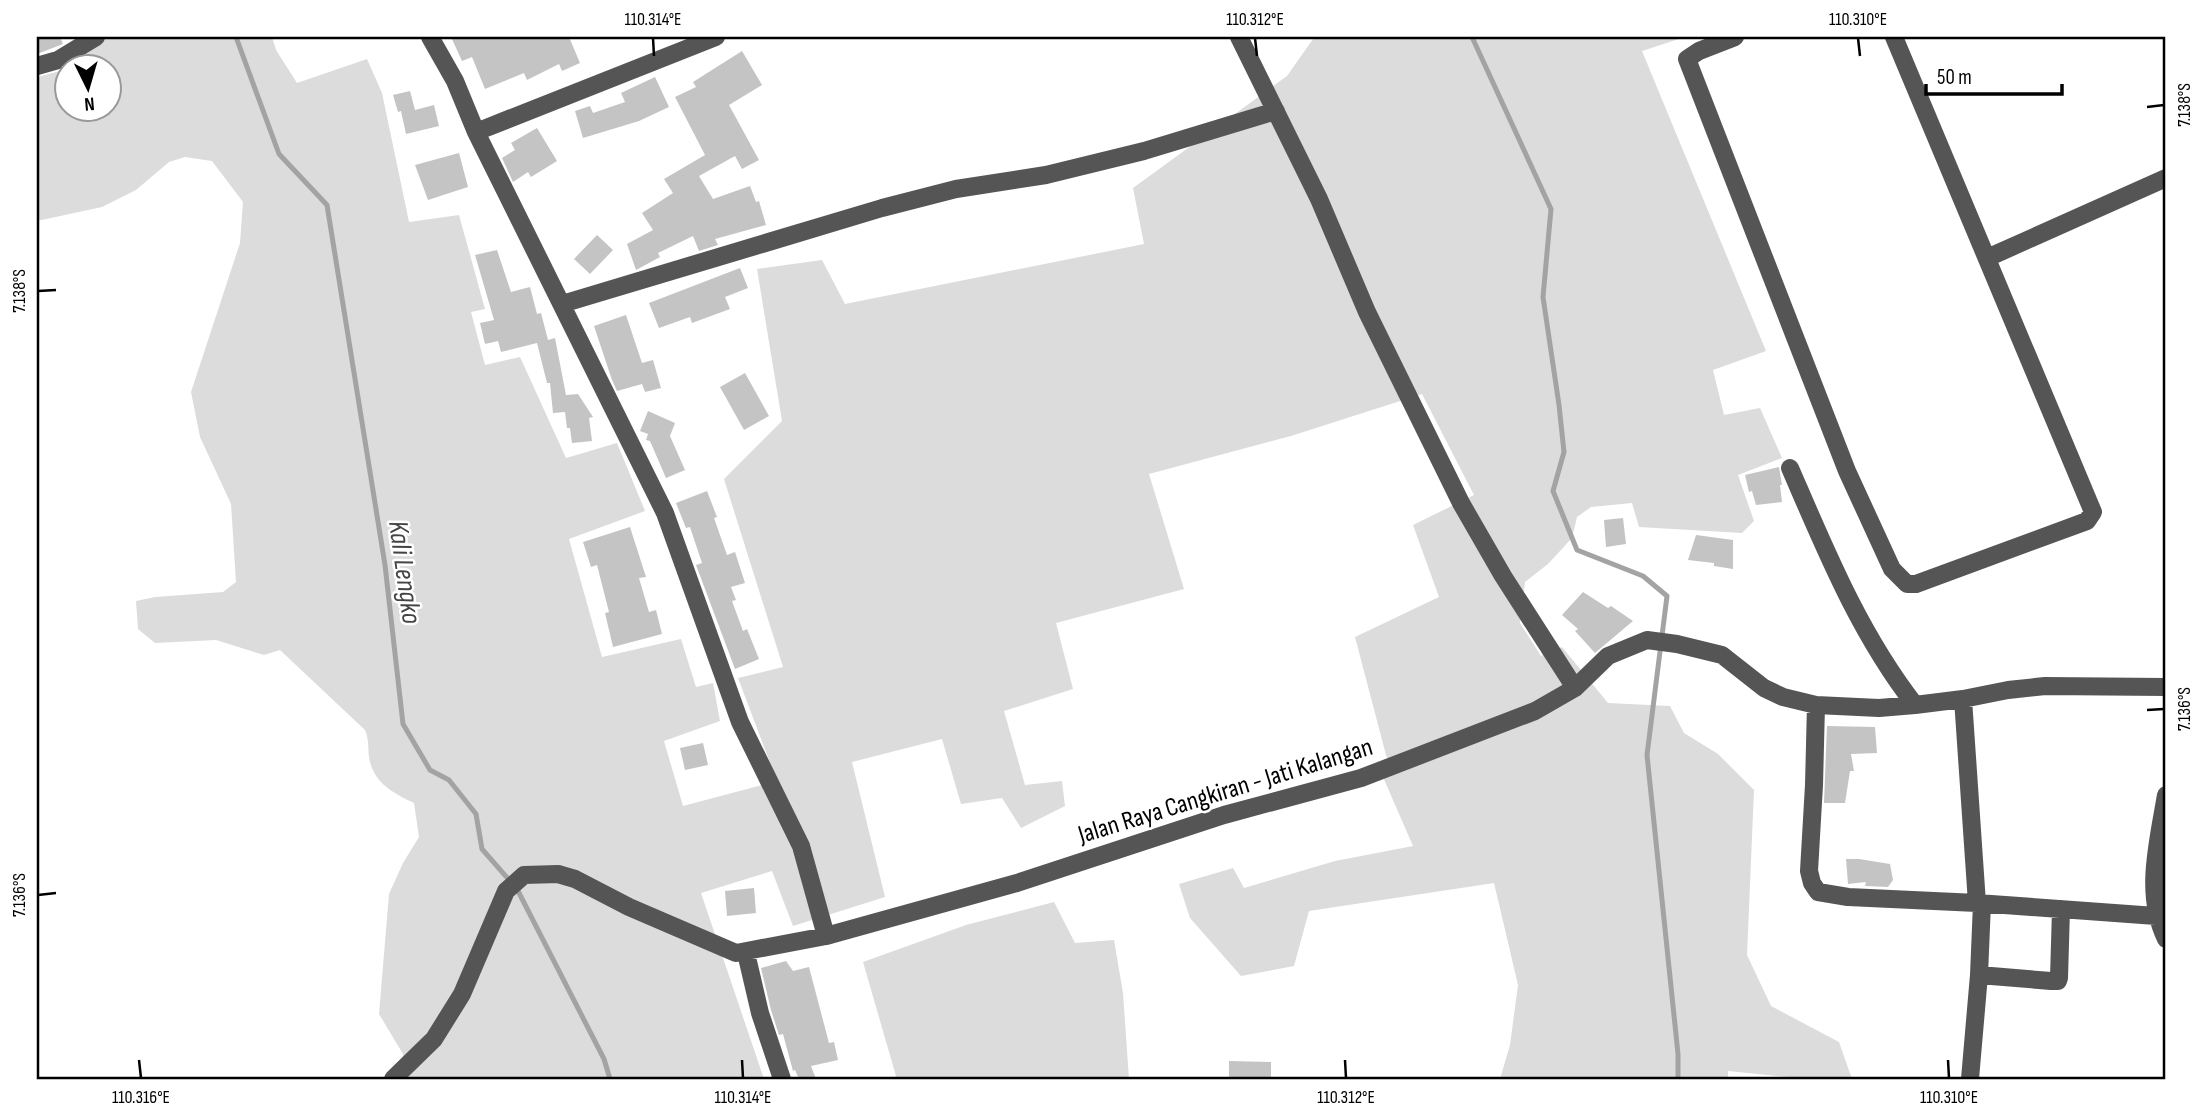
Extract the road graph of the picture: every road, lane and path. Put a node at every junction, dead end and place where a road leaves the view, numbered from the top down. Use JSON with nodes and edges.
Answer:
{"nodes":[{"id":1,"x":96,"y":37,"type":"edge"},
{"id":2,"x":430,"y":37,"type":"edge"},
{"id":3,"x":716,"y":37,"type":"edge"},
{"id":4,"x":1239,"y":37,"type":"edge"},
{"id":5,"x":1735,"y":37,"type":"edge"},
{"id":6,"x":1894,"y":37,"type":"edge"},
{"id":7,"x":37,"y":66,"type":"edge"},
{"id":8,"x":1276,"y":111,"type":"junction"},
{"id":9,"x":476,"y":132,"type":"junction"},
{"id":10,"x":2166,"y":178,"type":"edge"},
{"id":11,"x":1987,"y":258,"type":"junction"},
{"id":12,"x":562,"y":304,"type":"junction"},
{"id":13,"x":1790,"y":468,"type":"dead end"},
{"id":14,"x":2166,"y":687,"type":"edge"},
{"id":15,"x":1575,"y":688,"type":"junction"},
{"id":16,"x":1964,"y":699,"type":"junction"},
{"id":17,"x":1816,"y":705,"type":"junction"},
{"id":18,"x":1914,"y":705,"type":"junction"},
{"id":19,"x":2166,"y":795,"type":"edge"},
{"id":20,"x":1980,"y":903,"type":"junction"},
{"id":21,"x":2062,"y":909,"type":"junction"},
{"id":22,"x":2156,"y":916,"type":"junction"},
{"id":23,"x":826,"y":936,"type":"junction"},
{"id":24,"x":2166,"y":939,"type":"edge"},
{"id":25,"x":746,"y":953,"type":"junction"},
{"id":26,"x":1979,"y":975,"type":"junction"},
{"id":27,"x":393,"y":1079,"type":"edge"},
{"id":28,"x":782,"y":1079,"type":"edge"},
{"id":29,"x":1970,"y":1079,"type":"edge"}],
"edges":[{"from":1,"to":7,"type":"street"},
{"from":2,"to":9,"type":"street"},
{"from":3,"to":9,"type":"street"},
{"from":4,"to":8,"type":"street"},
{"from":5,"to":11,"type":"street"},
{"from":6,"to":11,"type":"street"},
{"from":8,"to":12,"type":"street"},
{"from":8,"to":15,"type":"street"},
{"from":9,"to":12,"type":"street"},
{"from":10,"to":11,"type":"street"},
{"from":12,"to":23,"type":"street"},
{"from":13,"to":18,"type":"street"},
{"from":14,"to":16,"type":"street","name":"Jalan Raya Cangkiran - Jati Kalangan"},
{"from":15,"to":17,"type":"street","name":"Jalan Raya Cangkiran - Jati Kalangan"},
{"from":15,"to":23,"type":"street","name":"Jalan Raya Cangkiran - Jati Kalangan"},
{"from":16,"to":18,"type":"street","name":"Jalan Raya Cangkiran - Jati Kalangan"},
{"from":16,"to":20,"type":"street"},
{"from":17,"to":18,"type":"street","name":"Jalan Raya Cangkiran - Jati Kalangan"},
{"from":17,"to":20,"type":"street"},
{"from":19,"to":22,"type":"street"},
{"from":20,"to":21,"type":"street"},
{"from":20,"to":26,"type":"street"},
{"from":21,"to":22,"type":"street"},
{"from":21,"to":26,"type":"street"},
{"from":22,"to":24,"type":"street"},
{"from":23,"to":25,"type":"street","name":"Jalan Raya Cangkiran - Jati Kalangan"},
{"from":25,"to":27,"type":"street","name":"Jalan Raya Cangkiran - Jati Kalangan"},
{"from":25,"to":28,"type":"street"},
{"from":26,"to":29,"type":"street"}]}
